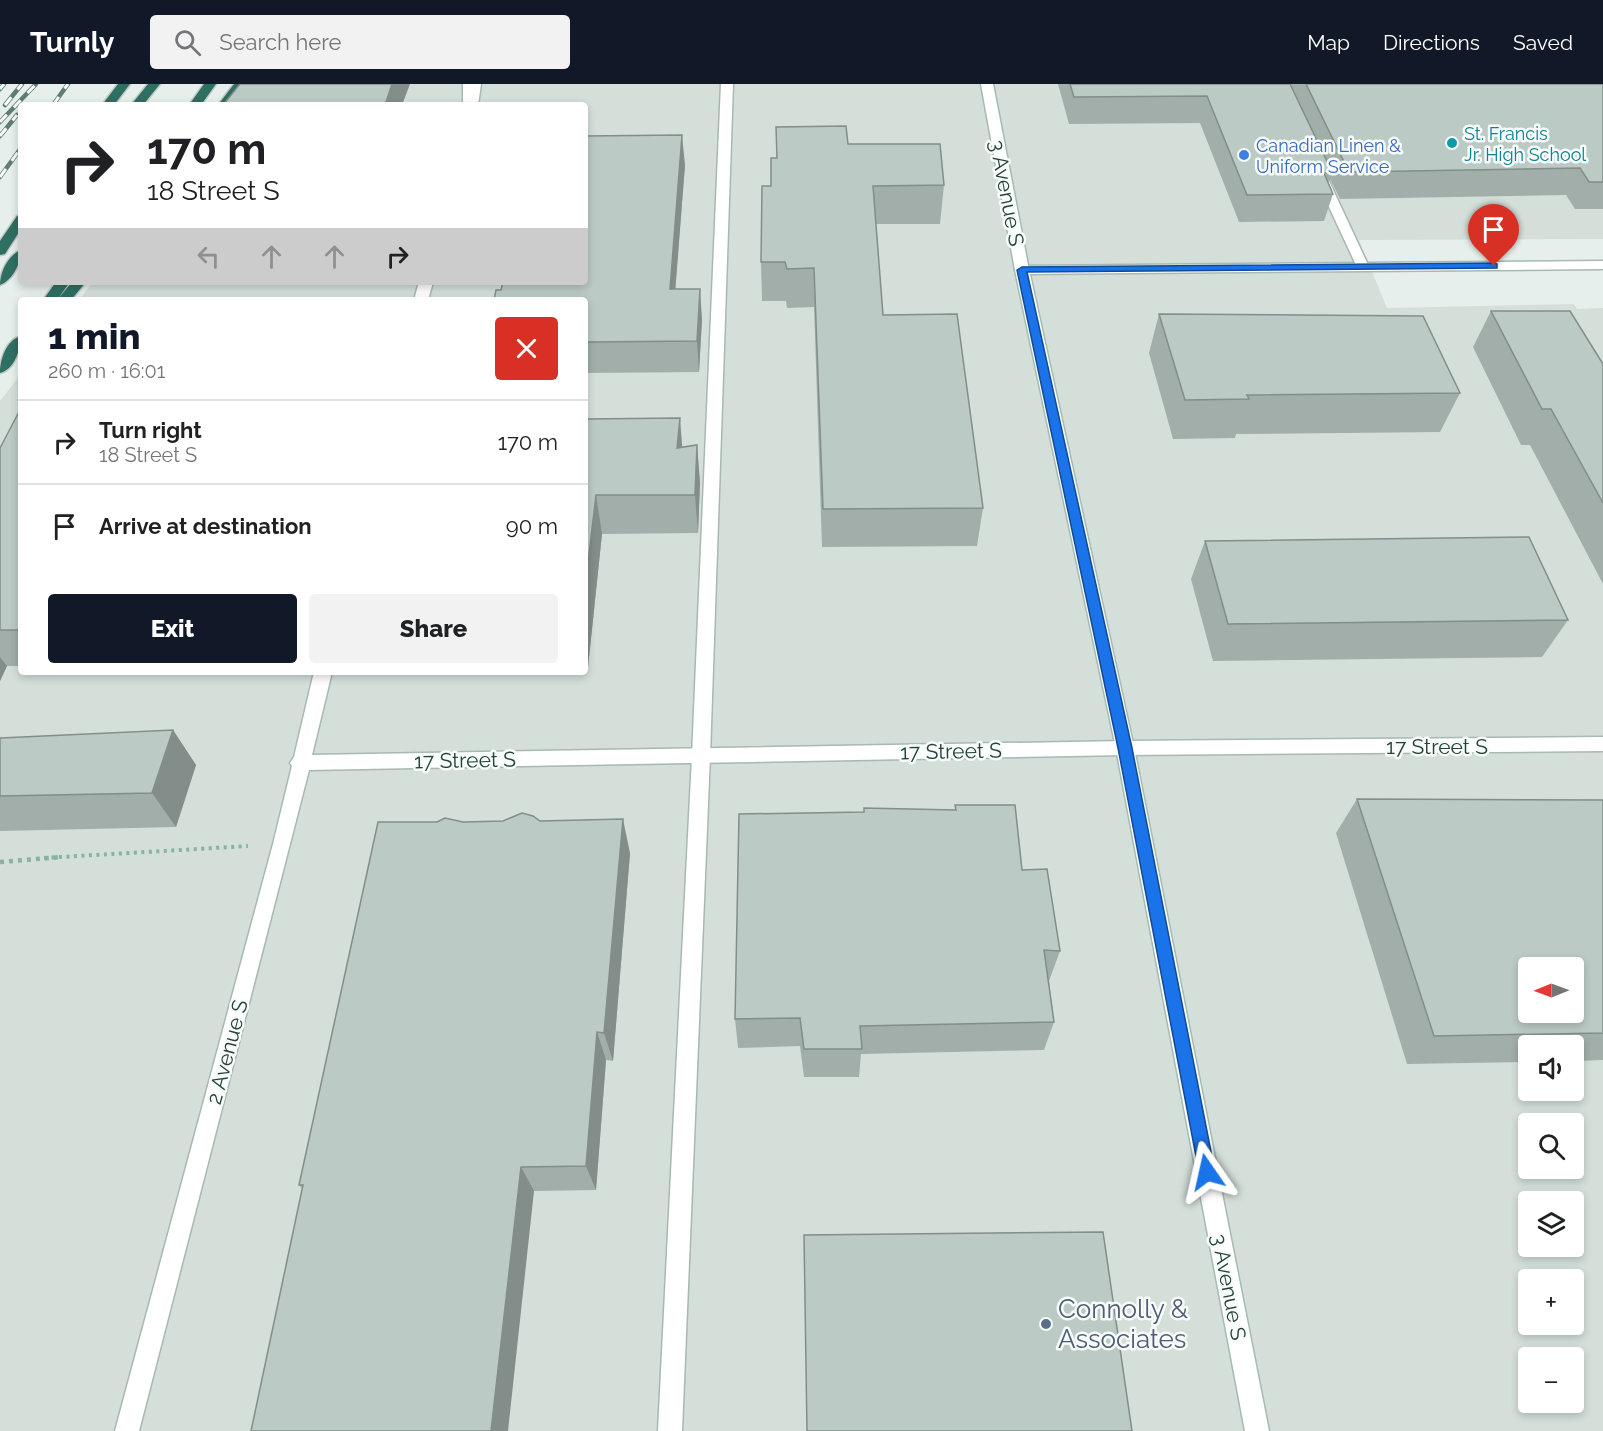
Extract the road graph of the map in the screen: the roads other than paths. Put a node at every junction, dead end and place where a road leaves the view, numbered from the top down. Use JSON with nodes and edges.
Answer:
{"nodes":[{"id":1,"x":124,"y":84,"type":"edge"},
{"id":2,"x":154,"y":84,"type":"edge"},
{"id":3,"x":210,"y":84,"type":"edge"},
{"id":4,"x":240,"y":84,"type":"edge"},
{"id":5,"x":469,"y":84,"type":"edge"},
{"id":6,"x":475,"y":84,"type":"edge"},
{"id":7,"x":727,"y":84,"type":"edge"},
{"id":8,"x":987,"y":84,"type":"edge"},
{"id":9,"x":110,"y":102,"type":"edge"},
{"id":10,"x":139,"y":102,"type":"edge"},
{"id":11,"x":197,"y":102,"type":"edge"},
{"id":12,"x":226,"y":102,"type":"edge"},
{"id":13,"x":470,"y":102,"type":"edge"},
{"id":14,"x":471,"y":102,"type":"edge"},
{"id":15,"x":1317,"y":170,"type":"edge"},
{"id":16,"x":18,"y":223,"type":"edge"},
{"id":17,"x":0,"y":250,"type":"edge"},
{"id":18,"x":18,"y":258,"type":"edge"},
{"id":19,"x":1603,"y":265,"type":"edge"},
{"id":20,"x":1363,"y":267,"type":"junction"},
{"id":21,"x":1022,"y":270,"type":"junction"},
{"id":22,"x":0,"y":281,"type":"edge"},
{"id":23,"x":76,"y":285,"type":"edge"},
{"id":24,"x":66,"y":297,"type":"edge"},
{"id":25,"x":18,"y":344,"type":"edge"},
{"id":26,"x":18,"y":356,"type":"edge"},
{"id":27,"x":0,"y":369,"type":"edge"},
{"id":28,"x":0,"y":377,"type":"edge"},
{"id":29,"x":322,"y":675,"type":"edge"},
{"id":30,"x":1603,"y":744,"type":"edge"},
{"id":31,"x":1125,"y":748,"type":"junction"},
{"id":32,"x":702,"y":756,"type":"junction"},
{"id":33,"x":300,"y":763,"type":"junction"},
{"id":34,"x":127,"y":1431,"type":"edge"},
{"id":35,"x":670,"y":1431,"type":"edge"},
{"id":36,"x":1257,"y":1431,"type":"edge"}],
"edges":[{"from":1,"to":9,"type":"highway"},
{"from":2,"to":10,"type":"highway"},
{"from":3,"to":11,"type":"highway"},
{"from":4,"to":12,"type":"highway"},
{"from":5,"to":13,"type":"street"},
{"from":6,"to":14,"type":"street"},
{"from":7,"to":32,"type":"street"},
{"from":8,"to":21,"type":"street","name":"3 Avenue S"},
{"from":15,"to":20,"type":"street"},
{"from":16,"to":17,"type":"highway"},
{"from":18,"to":22,"type":"highway"},
{"from":19,"to":20,"type":"street"},
{"from":20,"to":21,"type":"street"},
{"from":21,"to":31,"type":"street","name":"3 Avenue S"},
{"from":23,"to":24,"type":"highway"},
{"from":25,"to":27,"type":"highway"},
{"from":26,"to":28,"type":"highway"},
{"from":29,"to":33,"type":"street","name":"2 Avenue S"},
{"from":30,"to":31,"type":"street","name":"17 Street S"},
{"from":31,"to":32,"type":"street","name":"17 Street S"},
{"from":31,"to":36,"type":"street","name":"3 Avenue S"},
{"from":32,"to":33,"type":"street","name":"17 Street S"},
{"from":32,"to":35,"type":"street"},
{"from":33,"to":34,"type":"street","name":"2 Avenue S"}]}
